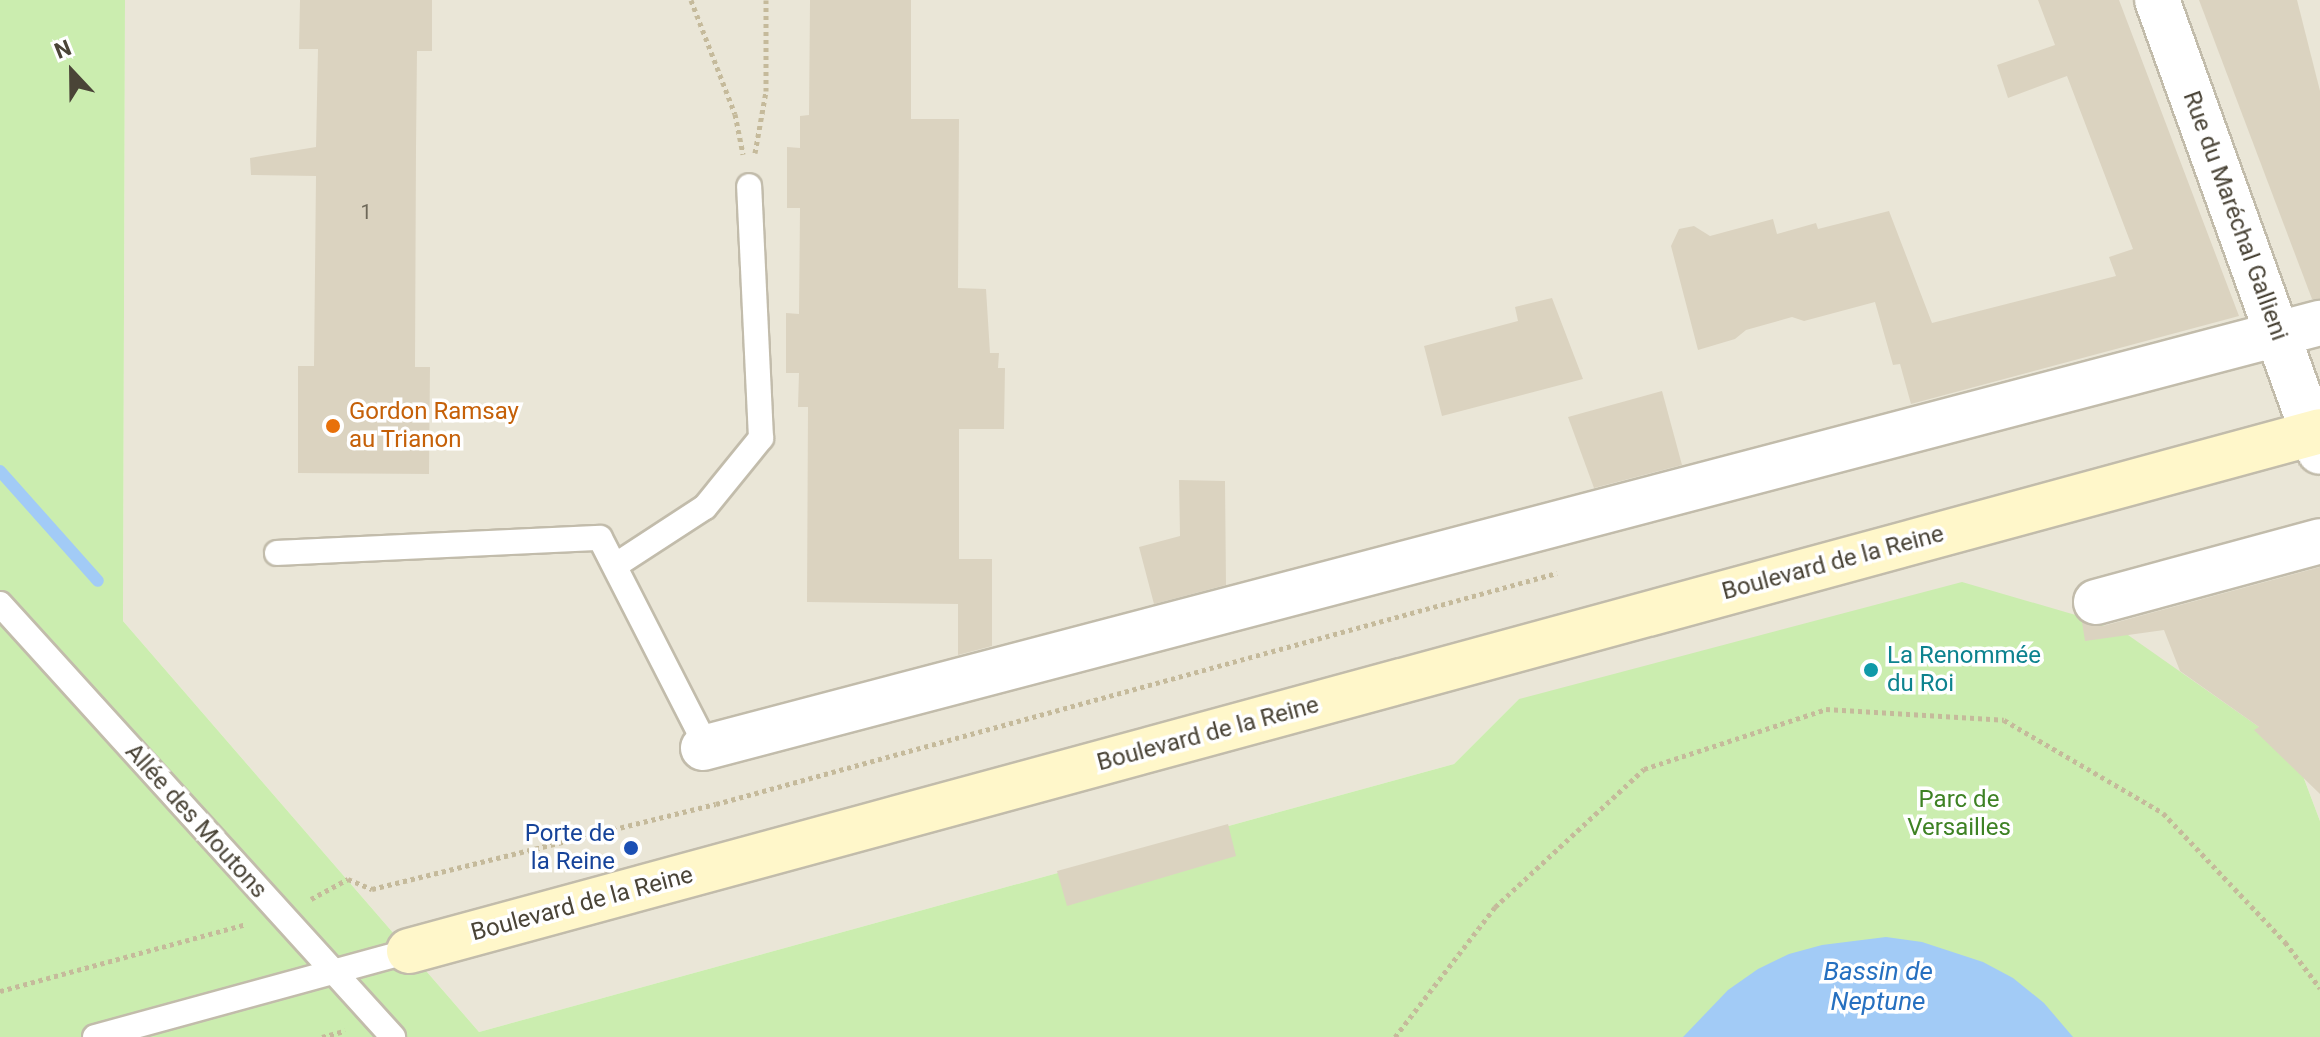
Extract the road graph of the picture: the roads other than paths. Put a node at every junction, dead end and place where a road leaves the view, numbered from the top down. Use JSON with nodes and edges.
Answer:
{"nodes":[{"id":1,"x":2157,"y":0,"type":"edge"},
{"id":2,"x":749,"y":186,"type":"road end"},
{"id":3,"x":2320,"y":323,"type":"edge"},
{"id":4,"x":2278,"y":335,"type":"junction"},
{"id":5,"x":2318,"y":438,"type":"edge"},
{"id":6,"x":2320,"y":541,"type":"edge"},
{"id":7,"x":277,"y":553,"type":"dead end"},
{"id":8,"x":616,"y":565,"type":"junction"},
{"id":9,"x":2096,"y":602,"type":"dead end"},
{"id":10,"x":0,"y":604,"type":"edge"},
{"id":11,"x":702,"y":741,"type":"joint"},
{"id":12,"x":409,"y":951,"type":"joint"},
{"id":13,"x":335,"y":972,"type":"junction"},
{"id":14,"x":95,"y":1037,"type":"edge"},
{"id":15,"x":393,"y":1037,"type":"edge"}],
"edges":[{"from":1,"to":4,"type":"street","name":"Rue du Maréchal Gallieni"},
{"from":2,"to":8,"type":"lane"},
{"from":3,"to":4,"type":"street"},
{"from":4,"to":5,"type":"street","name":"Rue du Maréchal Gallieni"},
{"from":4,"to":11,"type":"street"},
{"from":5,"to":12,"type":"street","name":"Boulevard de la Reine"},
{"from":6,"to":9,"type":"street"},
{"from":7,"to":8,"type":"lane"},
{"from":8,"to":11,"type":"lane"},
{"from":10,"to":13,"type":"lane","name":"Allée des Moutons"},
{"from":12,"to":13,"type":"lane","name":"Boulevard de la Reine"},
{"from":13,"to":14,"type":"lane","name":"Boulevard de la Reine"},
{"from":13,"to":15,"type":"lane","name":"Allée des Moutons"}]}
